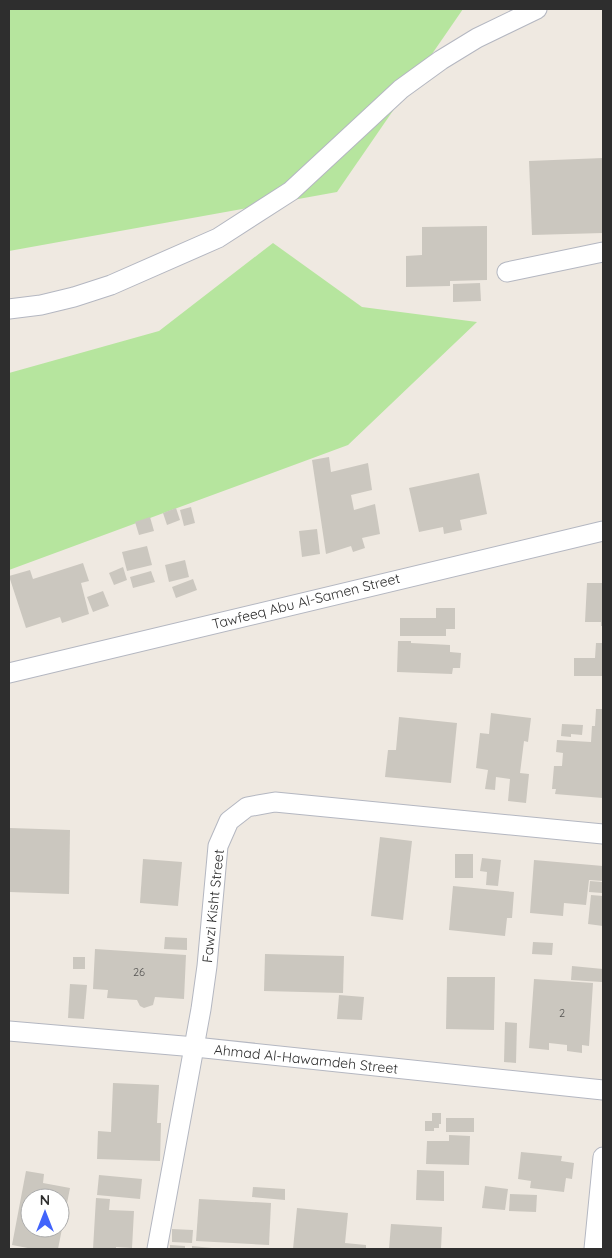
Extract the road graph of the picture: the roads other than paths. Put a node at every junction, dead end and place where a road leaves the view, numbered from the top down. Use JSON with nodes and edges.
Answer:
{"nodes":[{"id":1,"x":537,"y":9,"type":"edge"},
{"id":2,"x":603,"y":252,"type":"edge"},
{"id":3,"x":507,"y":272,"type":"dead end"},
{"id":4,"x":9,"y":309,"type":"edge"},
{"id":5,"x":603,"y":531,"type":"edge"},
{"id":6,"x":9,"y":673,"type":"edge"},
{"id":7,"x":603,"y":834,"type":"edge"},
{"id":8,"x":9,"y":1031,"type":"edge"},
{"id":9,"x":194,"y":1048,"type":"junction"},
{"id":10,"x":603,"y":1090,"type":"edge"},
{"id":11,"x":603,"y":1158,"type":"edge"},
{"id":12,"x":157,"y":1249,"type":"edge"},
{"id":13,"x":594,"y":1249,"type":"edge"}],
"edges":[{"from":1,"to":4,"type":"street"},
{"from":2,"to":3,"type":"street"},
{"from":5,"to":6,"type":"street","name":"Tawfeeq Abu Al-Samen Street"},
{"from":7,"to":9,"type":"street","name":"Fawzi Kisht Street"},
{"from":8,"to":9,"type":"street","name":"Ahmad Al-Hawamdeh Street"},
{"from":9,"to":10,"type":"street","name":"Ahmad Al-Hawamdeh Street"},
{"from":9,"to":12,"type":"street","name":"Fawzi Kisht Street"},
{"from":11,"to":13,"type":"street"}]}
